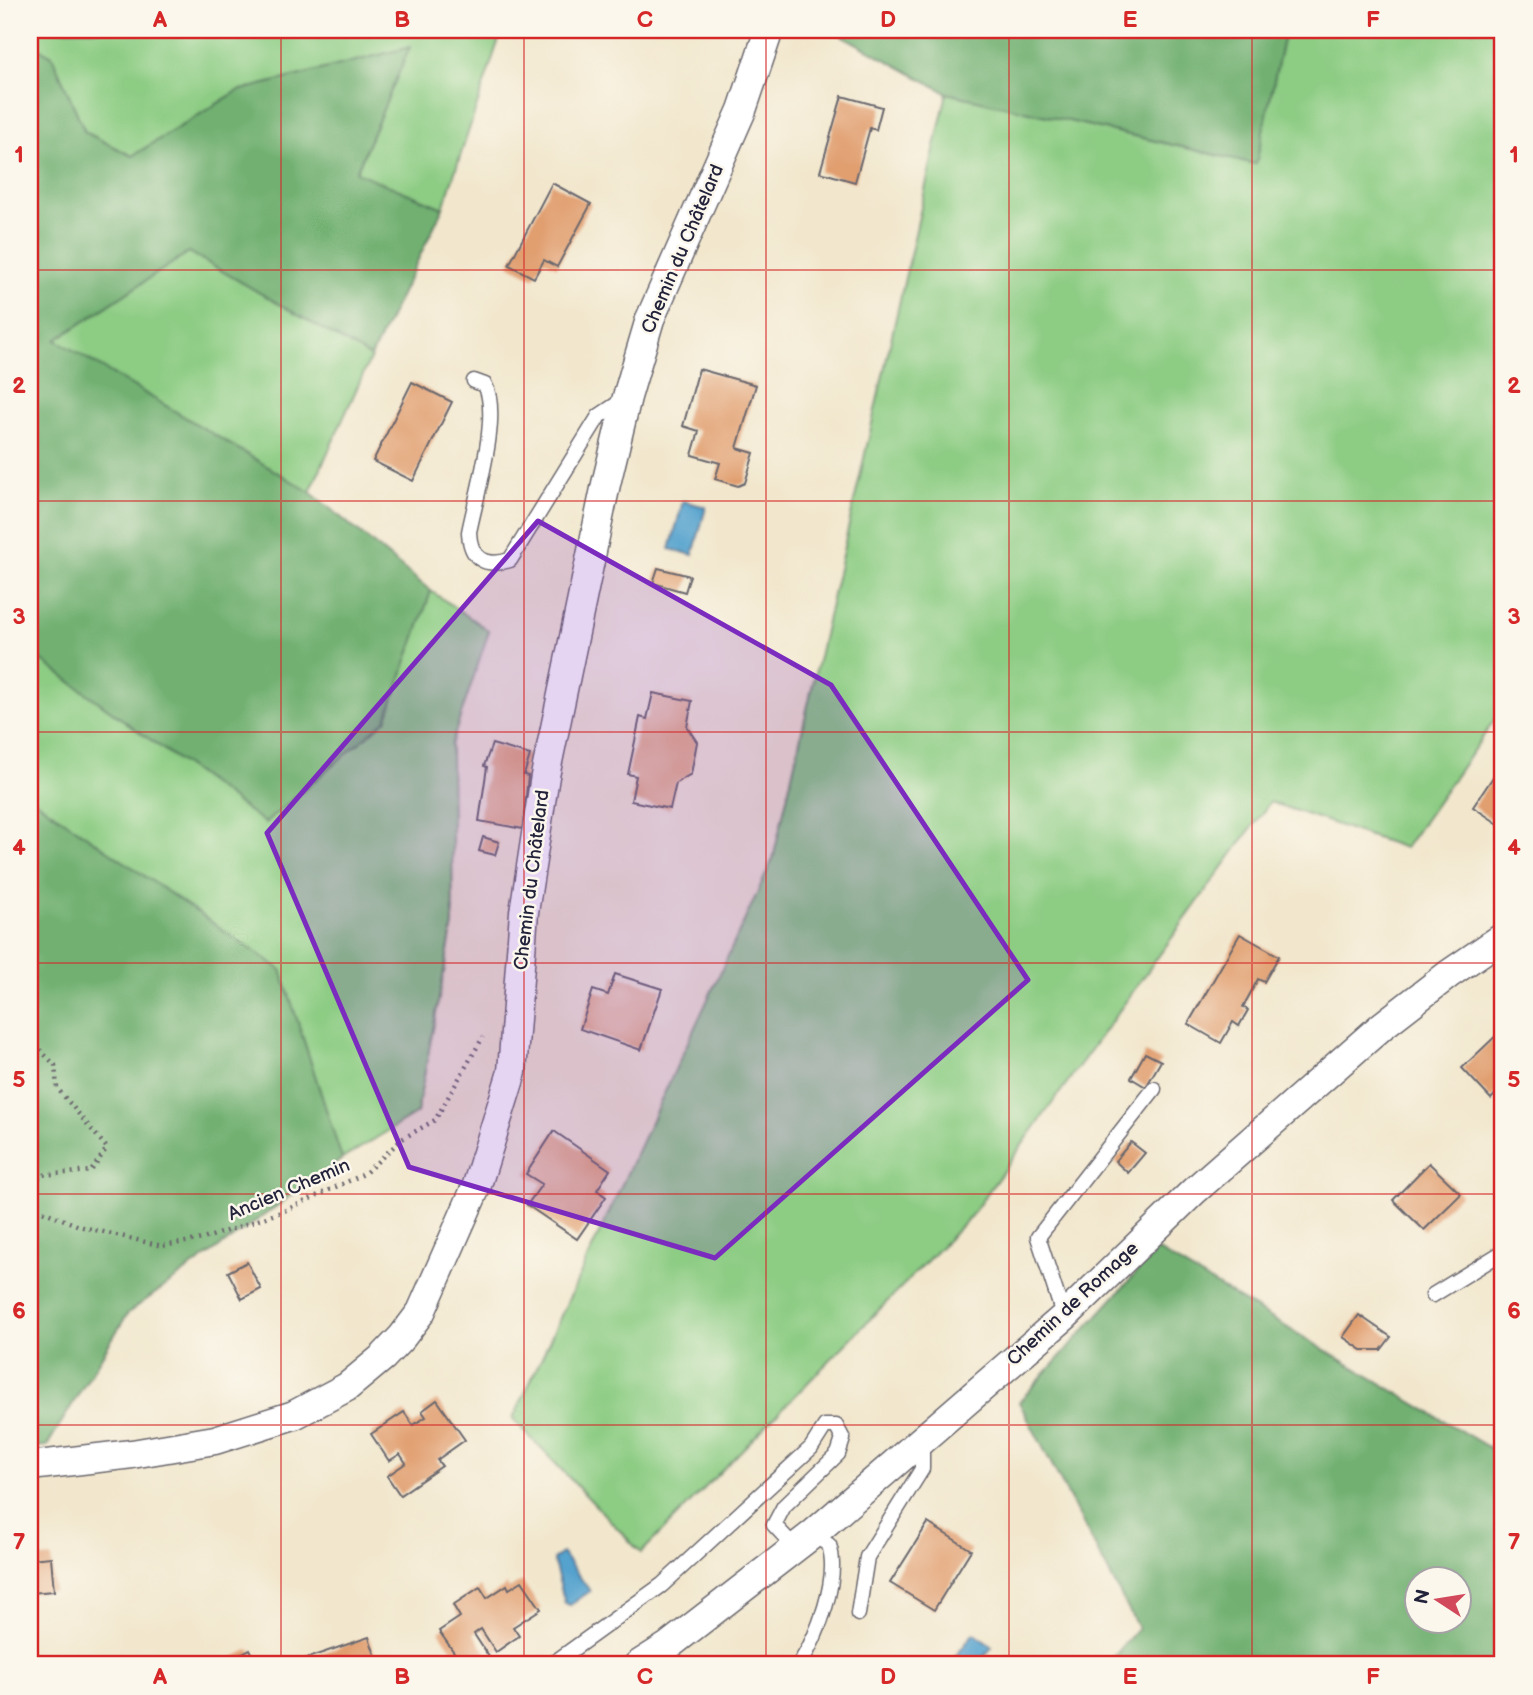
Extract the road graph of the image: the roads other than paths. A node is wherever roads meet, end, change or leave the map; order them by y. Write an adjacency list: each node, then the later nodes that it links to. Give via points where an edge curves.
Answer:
1 (769, 30): 3 (street, Chemin du Châtelard, via 742,110 650,319)
2 (474, 381): 3 (lane, via 485,385 491,396 470,547 482,561 496,564 510,560 599,416)
3 (627, 397): 10 (street, Chemin du Châtelard, via 545,776 524,912 512,1072 477,1185 421,1312 383,1357 347,1387 294,1415 215,1440)
4 (1503, 937): 8 (street, Chemin de Romage, via 1382,1026 1194,1191)
5 (1154, 1088): 8 (lane, via 1038,1237)
6 (1503, 1252): 7 (lane)
7 (1433, 1295)
8 (1063, 1317): 9 (street, Chemin de Romage)
9 (922, 1438): 11 (street, Chemin de Romage); 12 (lane, via 922,1469 867,1557)
10 (30, 1466)
11 (813, 1534): 13 (lane, via 790,1542 774,1525 784,1506 838,1454 843,1439 836,1426 825,1426 811,1448 662,1585); 14 (street, Chemin de Romage); 15 (lane, via 830,1545 834,1558 828,1593)
12 (858, 1614)
13 (551, 1665)
14 (638, 1665)
15 (800, 1665)

